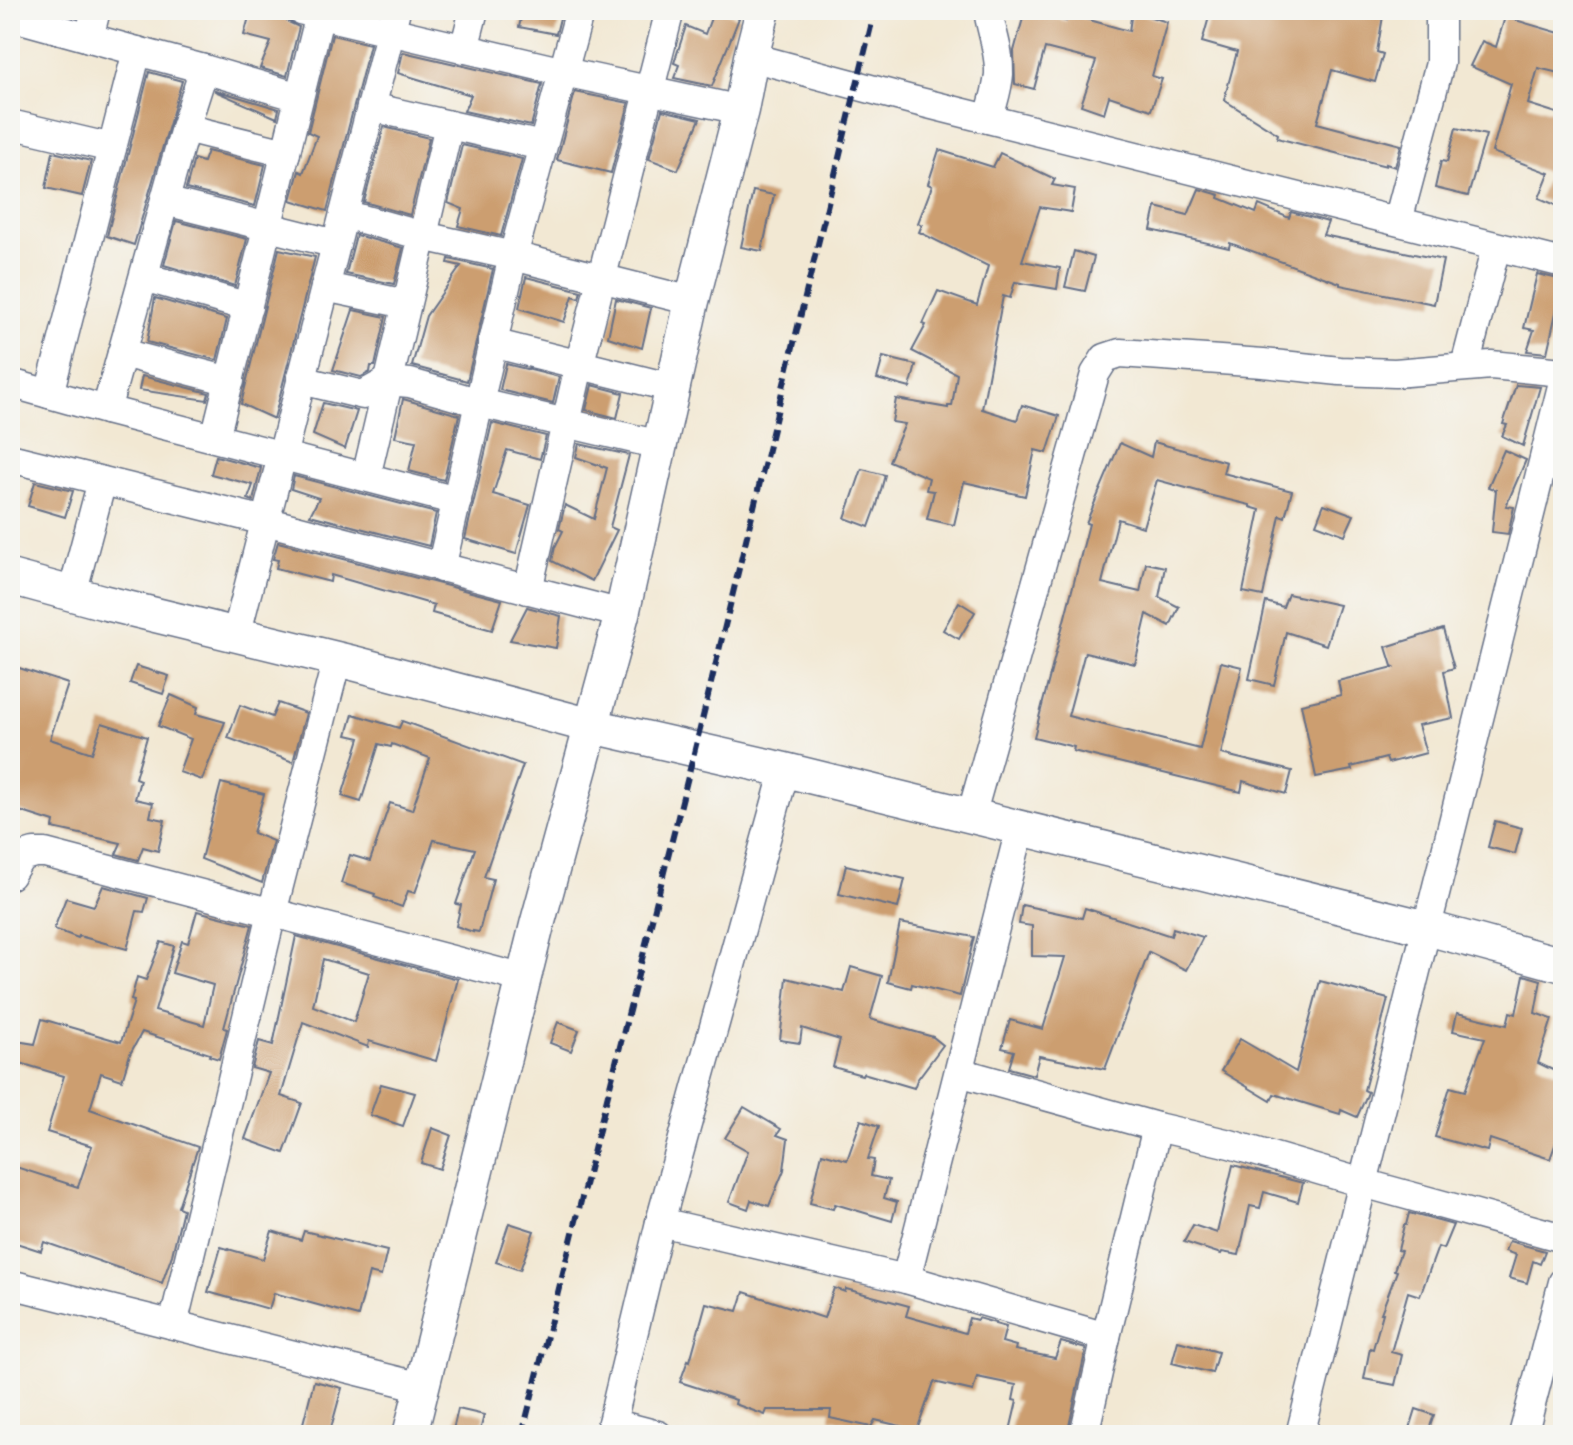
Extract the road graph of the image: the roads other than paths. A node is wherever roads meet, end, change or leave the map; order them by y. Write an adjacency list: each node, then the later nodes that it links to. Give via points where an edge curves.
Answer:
1 (96, 10): 11 (street)
2 (474, 10): 12 (street)
3 (580, 10): 16 (street)
4 (670, 10): 17 (street)
5 (763, 10): 14 (street)
6 (988, 10): 21 (street, via 999,75)
7 (313, 12): 10 (street); 18 (street)
8 (1432, 12): 30 (street, via 1440,63)
9 (10, 16): 11 (street)
10 (393, 21): 12 (street); 19 (street)
11 (89, 38): 13 (street)
12 (464, 49): 16 (street)
13 (137, 51): 15 (street); 26 (street)
14 (751, 57): 20 (street); 21 (street)
15 (204, 69): 18 (street); 24 (street)
16 (564, 72): 17 (street); 25 (street)
17 (651, 91): 20 (street); 38 (street)
18 (299, 97): 27 (street)
19 (371, 107): 23 (street); 29 (street)
20 (741, 110): 40 (street)
21 (989, 119): 30 (street)
22 (10, 124): 26 (street)
23 (449, 125): 25 (street); 32 (street)
24 (185, 128): 27 (street); 28 (street)
25 (542, 146): 35 (street)
26 (112, 148): 54 (street)
27 (286, 153): 31 (street)
28 (165, 201): 31 (street); 37 (street)
29 (344, 214): 32 (street); 33 (street)
30 (1398, 221): 34 (street)
31 (267, 227): 33 (street); 42 (street)
32 (423, 236): 35 (street); 41 (street)
33 (336, 244): 39 (street)
34 (1496, 247): 36 (street); 46 (street)
35 (513, 256): 38 (street); 43 (street)
36 (1563, 263)
37 (144, 277): 42 (street); 44 (street)
38 (602, 278): 40 (street); 45 (street)
39 (325, 287): 41 (street); 48 (street)
40 (692, 301): 53 (street)
41 (406, 304): 50 (street)
42 (248, 307): 49 (street)
43 (492, 343): 45 (street); 55 (street)
44 (122, 353): 49 (street); 56 (street)
45 (579, 366): 53 (street); 57 (street)
46 (1465, 366): 47 (street); 75 (street, via 1395,373 1120,353 1105,358 1095,374)
47 (1563, 372)
48 (301, 380): 50 (street, via 363,395); 60 (street)
49 (230, 381): 58 (street)
50 (388, 381): 55 (street); 62 (street)
51 (1563, 382): 79 (street)
52 (10, 383): 54 (street)
53 (673, 388): 59 (street)
54 (49, 394): 56 (street)
55 (480, 403): 57 (street); 64 (street)
56 (106, 410): 58 (street)
57 (566, 423): 59 (street); 68 (street)
58 (215, 438): 60 (street)
59 (660, 445): 70 (street)
60 (282, 456): 62 (street); 65 (street)
61 (10, 458): 63 (street)
62 (366, 477): 64 (street)
63 (102, 481): 65 (street); 69 (street)
64 (457, 501): 66 (street)
65 (265, 521): 66 (street); 71 (street)
66 (441, 568): 68 (street)
67 (10, 577): 69 (street)
68 (528, 590): 70 (street)
69 (72, 594): 71 (street)
70 (622, 614): 73 (street)
71 (236, 636): 72 (street)
72 (337, 659): 73 (street); 78 (street)
73 (592, 726): 74 (street); 81 (street)
74 (785, 770): 75 (street); 85 (street)
75 (971, 816): 76 (street)
76 (1020, 829): 79 (street); 82 (street)
77 (14, 862): 78 (street, via 45,853)
78 (272, 913): 81 (street); 90 (street)
79 (1427, 928): 80 (street); 84 (street)
80 (1563, 965)
81 (525, 979): 92 (street)
82 (959, 1072): 83 (street); 87 (street)
83 (1157, 1127): 84 (street); 91 (street)
84 (1363, 1183): 86 (street); 97 (street)
85 (660, 1222): 87 (street); 93 (street)
86 (1563, 1238)
87 (906, 1279): 91 (street)
88 (1563, 1282): 98 (street)
89 (10, 1284): 90 (street)
90 (173, 1325): 92 (street)
91 (1106, 1337): 96 (street)
92 (422, 1387): 94 (street)
93 (610, 1429): 95 (street)
94 (410, 1435)
95 (658, 1435)
96 (1084, 1435)
97 (1300, 1435)
98 (1523, 1435)

